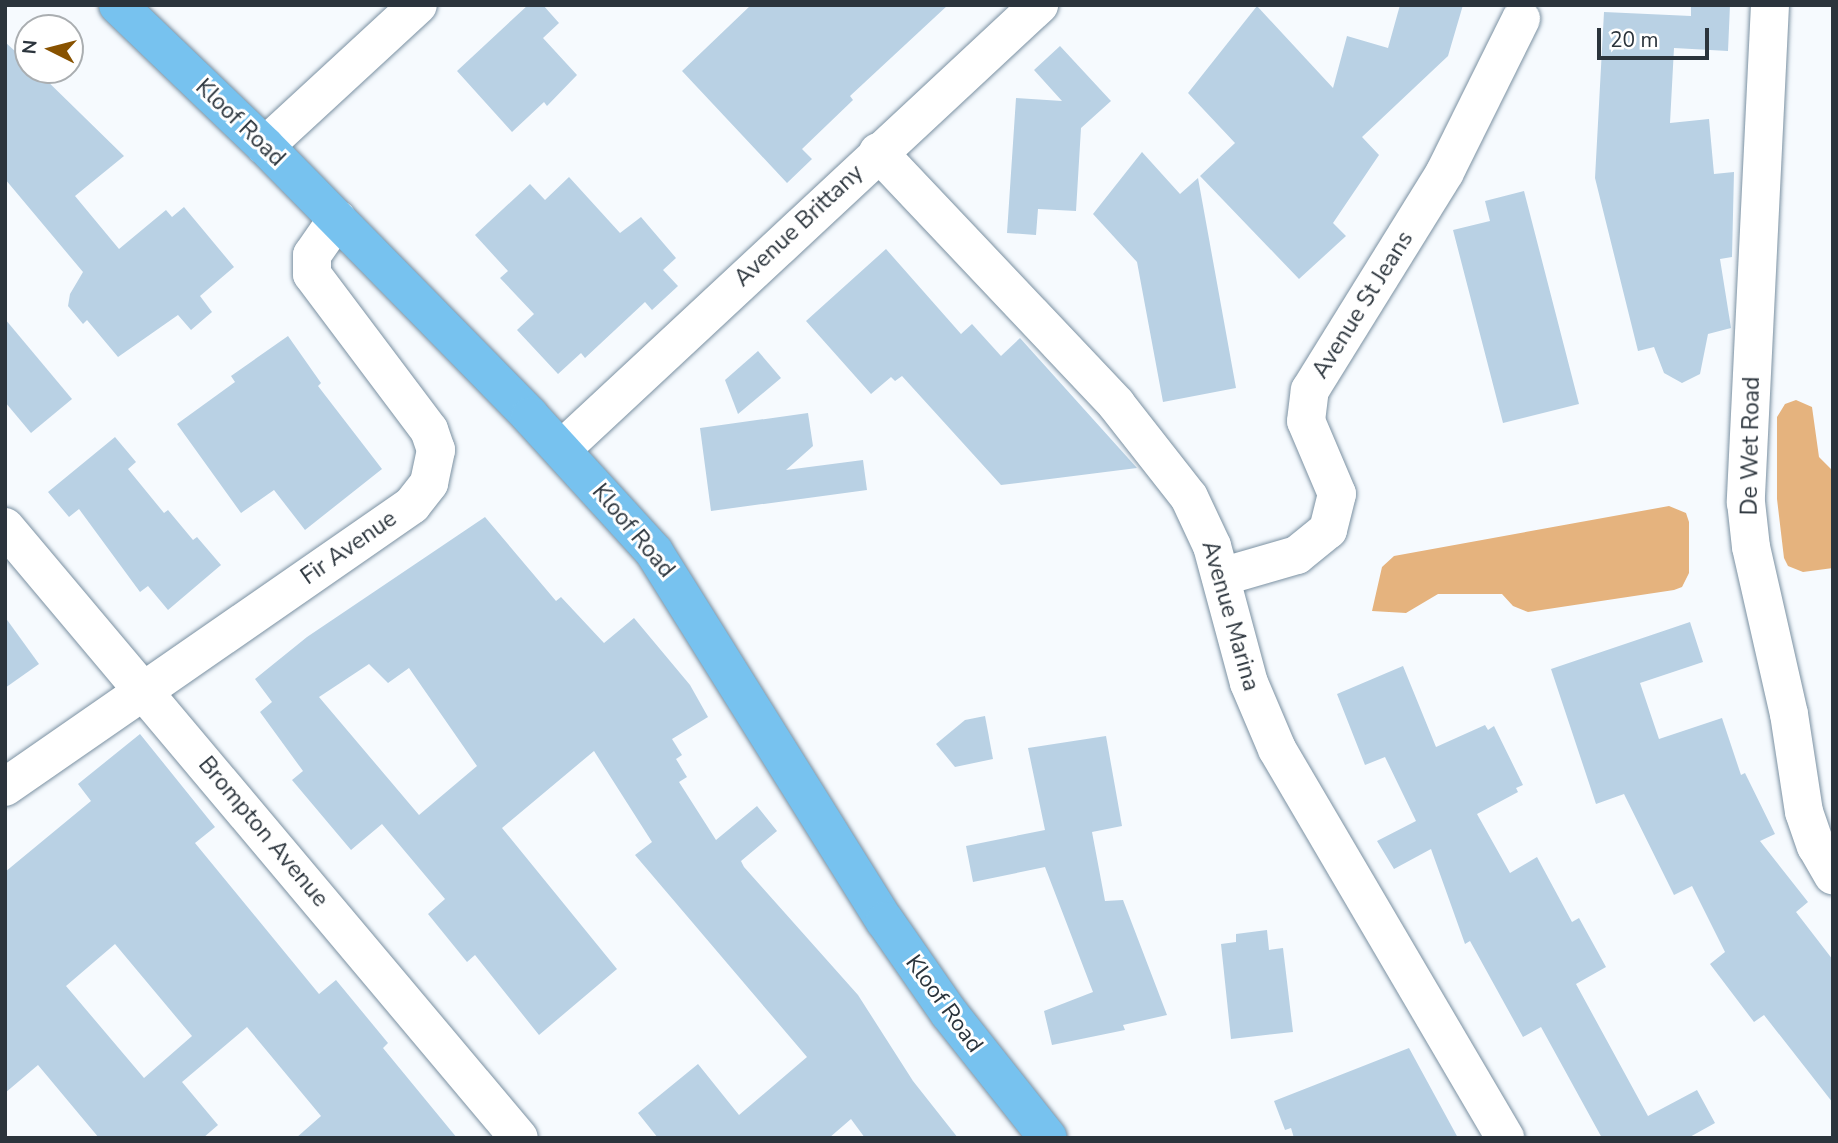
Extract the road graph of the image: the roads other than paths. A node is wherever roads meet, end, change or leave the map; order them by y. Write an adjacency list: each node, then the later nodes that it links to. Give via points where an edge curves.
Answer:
1 (118, 5): 6 (main road, Kloof Road)
2 (418, 5): 6 (street)
3 (1039, 5): 7 (street, Avenue Brittany)
4 (1770, 5): 14 (street, De Wet Road, via 1746,502 1804,812)
5 (1521, 19): 11 (street, Avenue St Jeans, via 1445,172 1310,390 1306,421 1337,494 1328,530 1297,555)
6 (265, 146): 8 (main road, Kloof Road)
7 (878, 152): 9 (street, Avenue Brittany); 11 (street, Avenue Marina, via 1164,460 1198,513)
8 (337, 219): 9 (main road, Kloof Road); 12 (street, Fir Avenue, via 312,255 312,274 429,430 436,461 429,483 412,505)
9 (562, 449): 16 (main road, Kloof Road, via 665,566 886,921 957,1024)
10 (5, 527): 12 (street, Brompton Avenue)
11 (1221, 577): 17 (street, Avenue Marina, via 1249,683 1277,749)
12 (145, 690): 13 (street, Fir Avenue); 15 (street, Brompton Avenue)
13 (5, 787)
14 (1833, 876)
15 (519, 1138)
16 (1048, 1138)
17 (1505, 1138)

